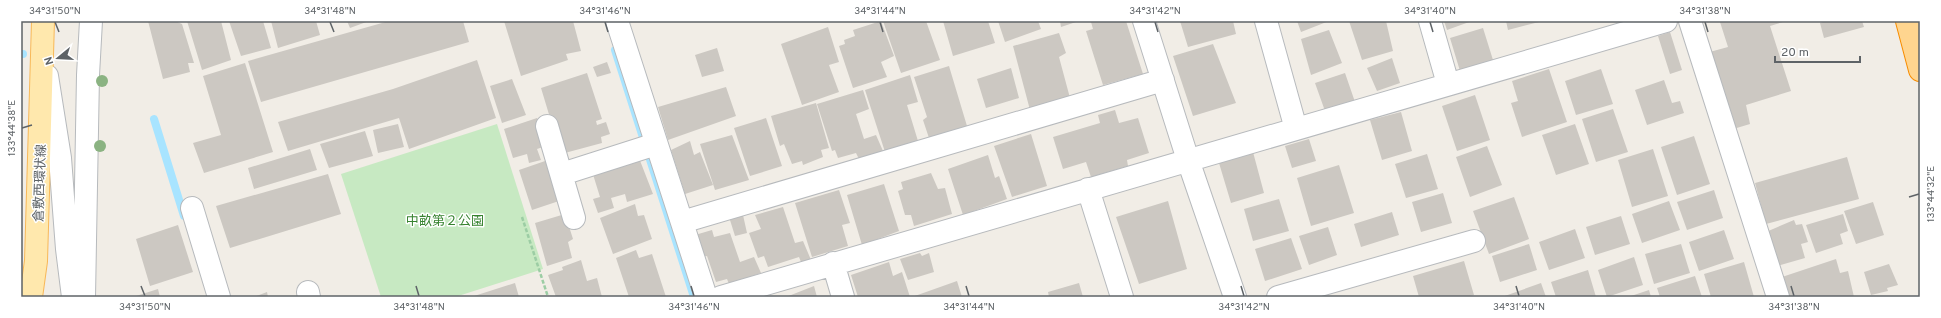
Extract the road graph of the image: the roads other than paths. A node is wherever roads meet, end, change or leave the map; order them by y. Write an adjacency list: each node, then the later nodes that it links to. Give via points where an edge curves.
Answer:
1 (43, 21): 10 (main road, 倉敷西環状線)
2 (90, 21): 27 (street)
3 (617, 21): 16 (street)
4 (1144, 21): 12 (street)
5 (1266, 21): 15 (street)
6 (1430, 21): 13 (street)
7 (1666, 21): 13 (street)
8 (1690, 21): 35 (street)
9 (1907, 21): 11 (highway)
10 (43, 47): 25 (main road, 倉敷西環状線, via 36,261); 26 (street, via 60,158)
11 (1920, 70)
12 (1162, 80): 17 (street); 22 (street)
13 (1448, 84): 15 (street)
14 (548, 126): 18 (street)
15 (1296, 129): 17 (street)
16 (648, 146): 18 (street); 22 (street)
17 (1188, 160): 19 (street); 33 (street)
18 (562, 174): 21 (street)
19 (1088, 189): 24 (street); 32 (street)
20 (192, 208): 28 (street)
21 (574, 218)
22 (682, 222): 29 (street)
23 (1474, 241): 34 (street)
24 (833, 263): 30 (street); 31 (street)
25 (31, 297)
26 (73, 297)
27 (84, 297)
28 (219, 297)
29 (706, 297)
30 (720, 297)
31 (843, 297)
32 (1122, 297)
33 (1235, 297)
34 (1278, 297)
35 (1778, 297)

